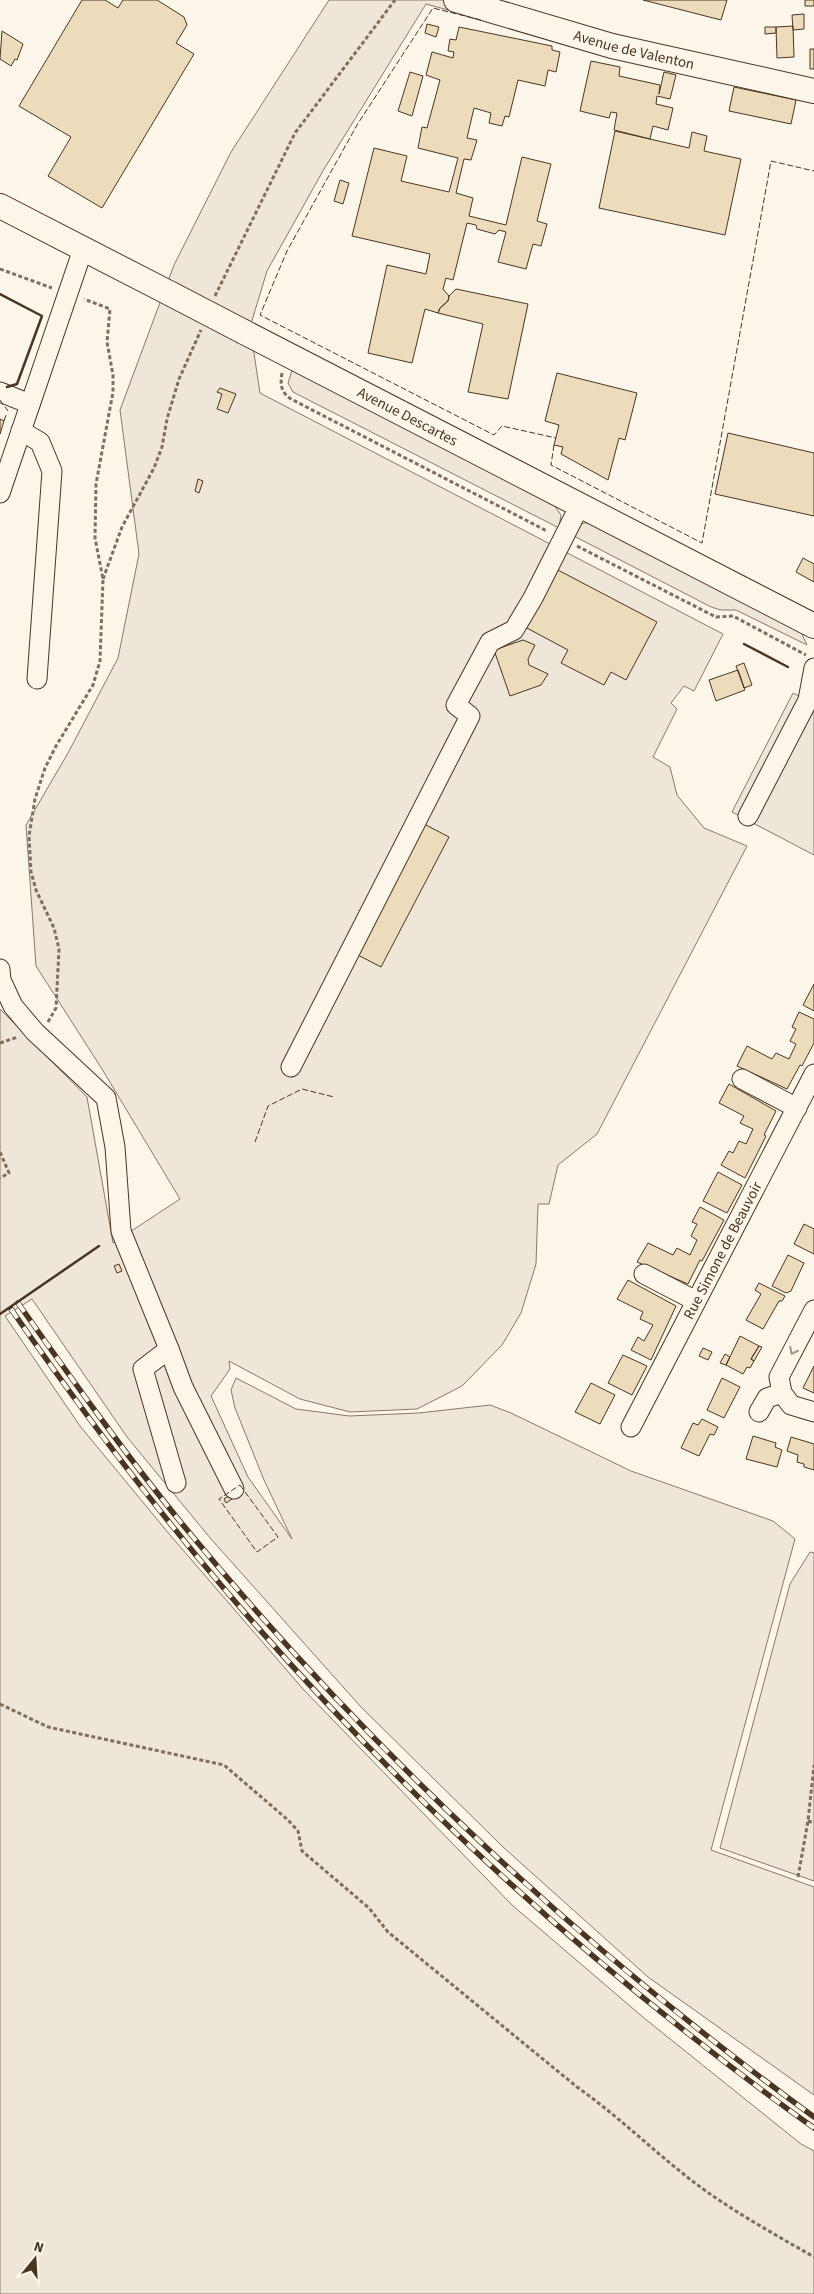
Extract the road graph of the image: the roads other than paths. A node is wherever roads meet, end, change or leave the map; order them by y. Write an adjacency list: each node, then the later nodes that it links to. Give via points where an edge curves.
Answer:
1 (456, 0): 2 (main road, Avenue de Valenton, via 612,46)
2 (814, 91)
3 (0, 206): 4 (main road, Avenue Descartes)
4 (82, 249): 6 (street); 9 (main road, Avenue Descartes, bridge)
5 (0, 392): 6 (street)
6 (30, 404): 7 (street)
7 (21, 431): 8 (street); 12 (street, via 40,442 52,471)
8 (0, 493)
9 (580, 504): 10 (main road, Avenue Descartes); 16 (street, via 514,630 490,642 456,705 470,716)
10 (814, 626)
11 (811, 662): 13 (street)
12 (38, 679)
13 (811, 698): 14 (street)
14 (748, 816)
15 (0, 968): 23 (street, via 1,980 13,1006 35,1032 106,1098 115,1147 121,1231)
16 (291, 1067)
17 (814, 1074): 19 (street, Rue Simone de Beauvoir)
18 (742, 1079): 19 (street)
19 (796, 1108): 21 (street, Rue Simone de Beauvoir)
20 (644, 1274): 21 (street)
21 (696, 1301): 27 (street, Rue Simone de Beauvoir)
22 (814, 1310): 24 (street, one-way to 24, via 779,1377)
23 (169, 1349): 28 (street, via 143,1369); 29 (street, via 183,1387)
24 (782, 1392): 25 (street, via 767,1398); 26 (street, via 791,1405)
25 (759, 1412)
26 (814, 1412)
27 (630, 1427)
28 (176, 1483)
29 (234, 1489)

